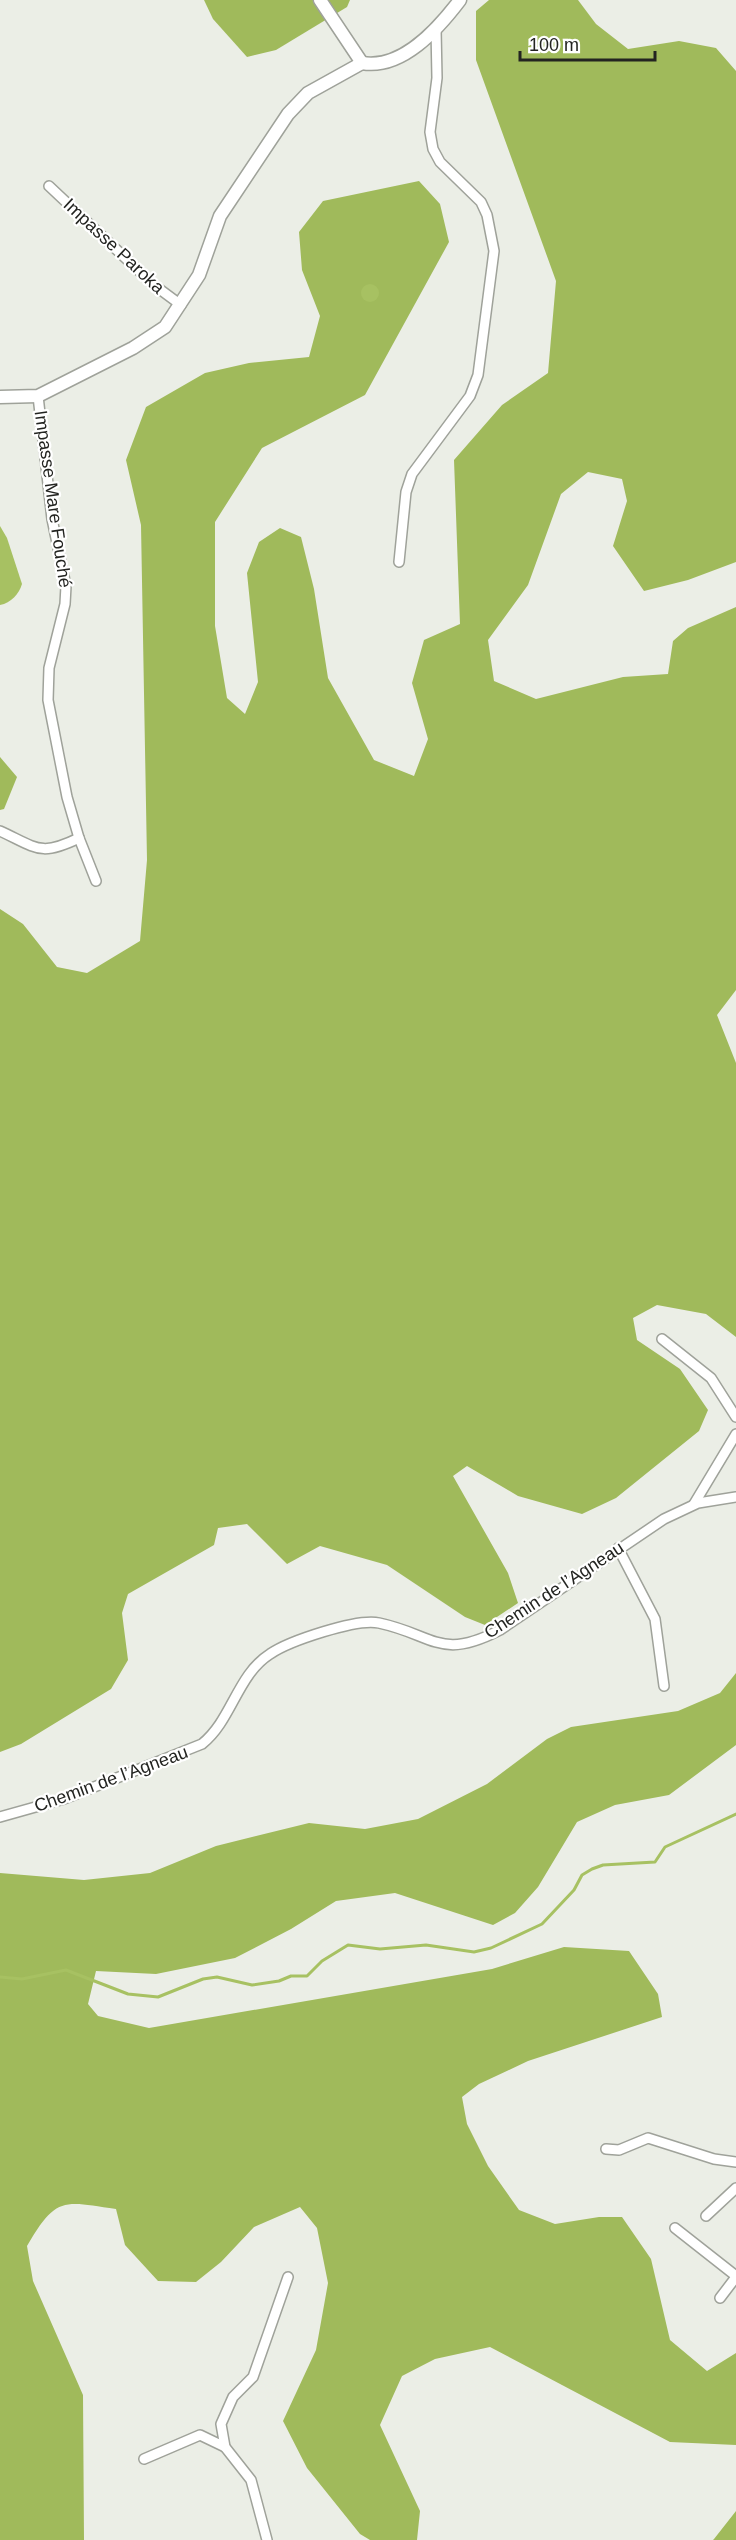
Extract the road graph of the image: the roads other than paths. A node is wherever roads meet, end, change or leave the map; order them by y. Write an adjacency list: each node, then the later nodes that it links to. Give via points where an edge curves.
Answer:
1 (320, 0): 4 (main road)
2 (460, 0): 3 (main road)
3 (436, 30): 4 (main road, via 396,59 382,65); 9 (street, via 437,78 430,132 433,149 440,162 481,202 494,251 478,375 470,396 412,474 406,492)
4 (362, 63): 6 (main road, via 308,93 288,114 220,216 199,275)
5 (50, 186): 6 (street, Impasse Paroka)
6 (180, 305): 7 (main road, via 165,327 133,348)
7 (38, 396): 8 (main road); 11 (street, Impasse Mare Fouché, via 52,519 66,586 49,668 48,700)
8 (0, 397)
9 (399, 562)
10 (0, 831): 11 (street, via 40,850 56,849)
11 (79, 838): 12 (street, Impasse Mare Fouché)
12 (96, 881)
13 (662, 1339): 14 (street, via 711,1378)
14 (736, 1417)
15 (736, 1434): 17 (street)
16 (736, 1497): 17 (street, Chemin de l’Agneau)
17 (694, 1504): 18 (street, Chemin de l’Agneau)
18 (618, 1548): 19 (street, via 655,1619); 20 (street, Chemin de l’Agneau, via 501,1630 474,1642 439,1644 380,1623 359,1622 281,1648 255,1666 217,1730 202,1744 64,1799)
19 (664, 1686)
20 (0, 1818)
21 (606, 2149): 22 (street, via 619,2150 648,2138)
22 (736, 2162)
23 (736, 2188): 24 (street)
24 (706, 2216)
25 (675, 2228): 26 (street)
26 (736, 2276): 28 (street)
27 (288, 2277): 29 (street, via 253,2377 233,2397 221,2424)
28 (720, 2298)
29 (225, 2446): 30 (street, via 200,2435); 31 (street, via 251,2480)
30 (144, 2459)
31 (267, 2540)

